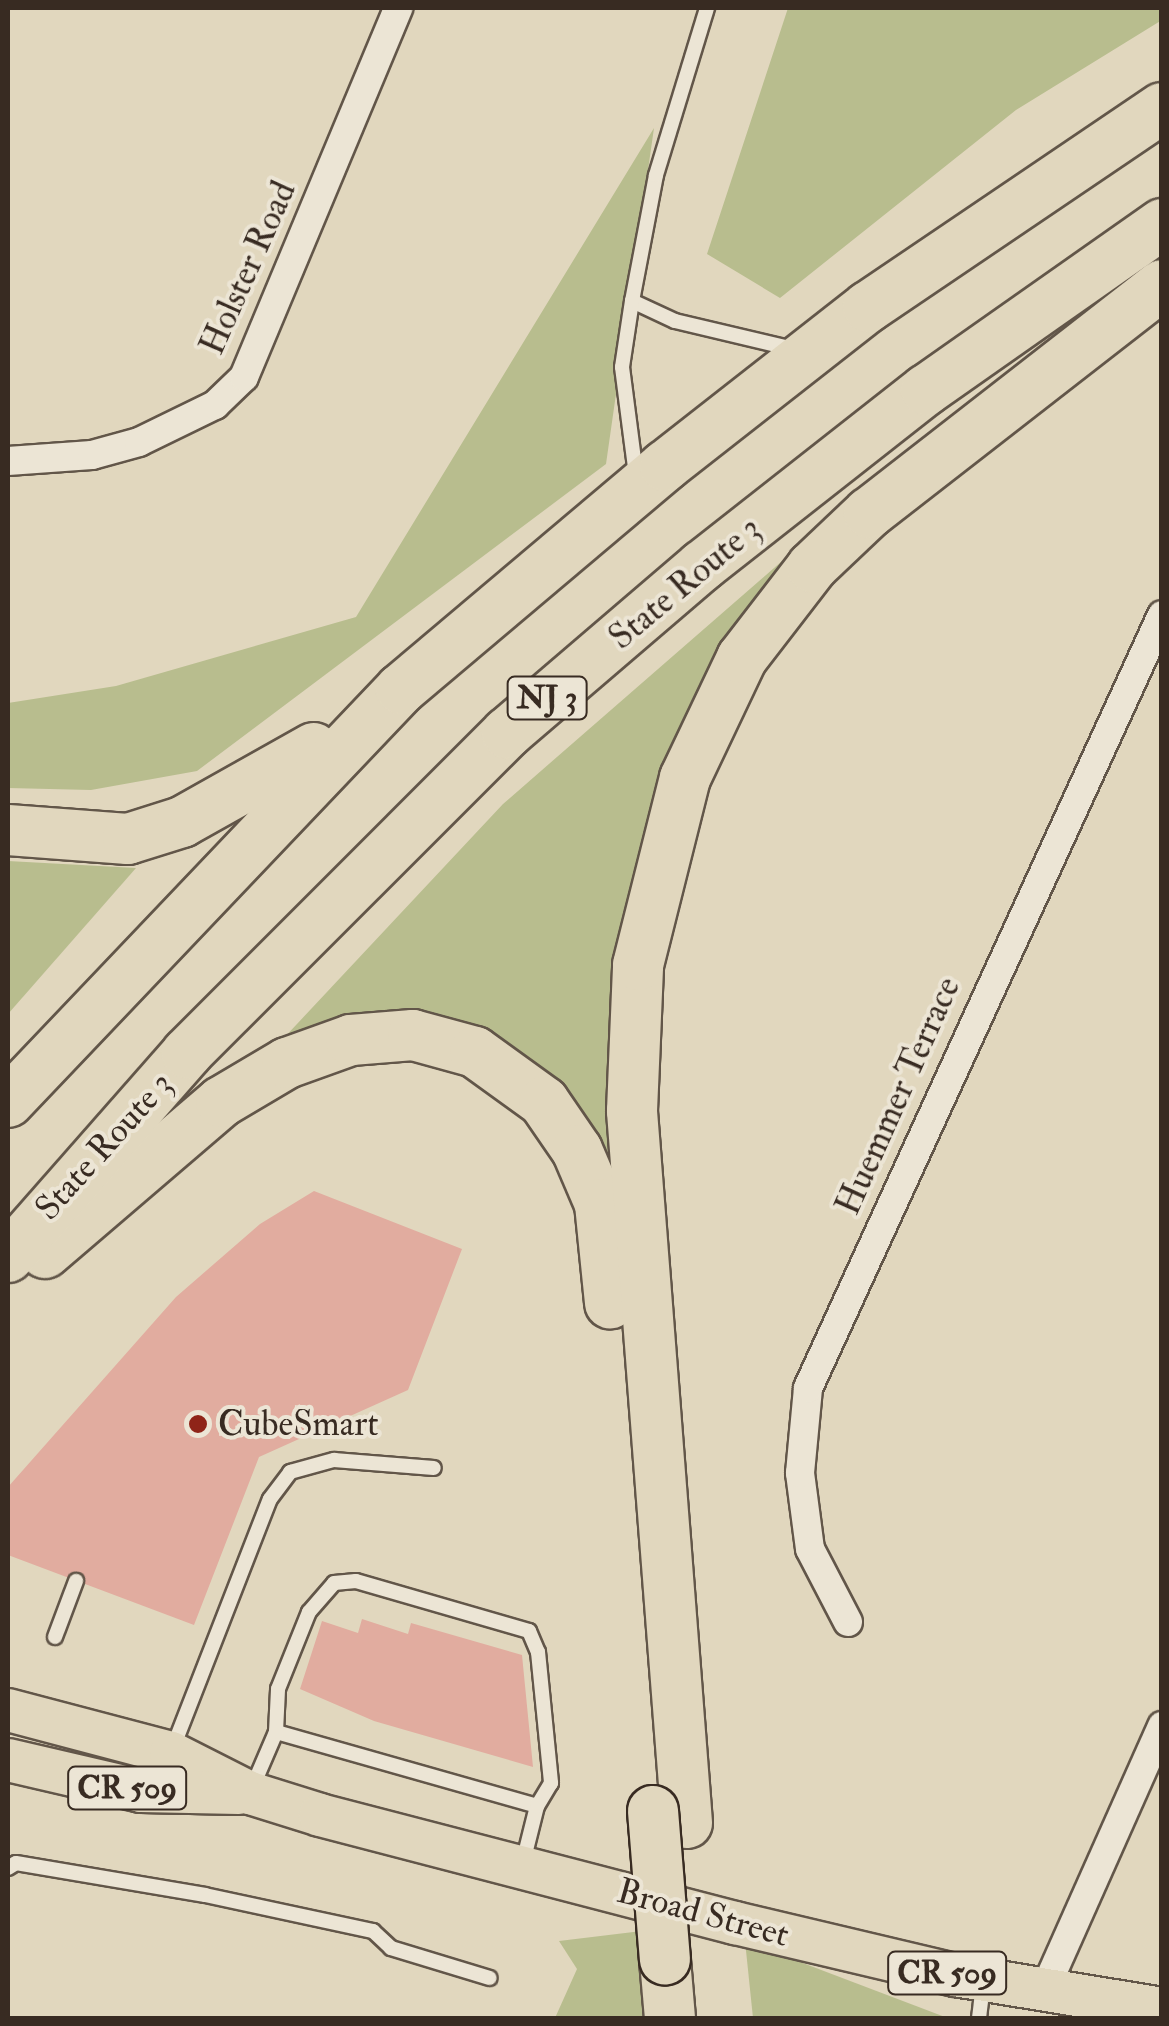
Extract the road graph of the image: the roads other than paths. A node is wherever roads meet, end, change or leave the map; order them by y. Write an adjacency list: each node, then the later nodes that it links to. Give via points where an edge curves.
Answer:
1 (398, 8): 8 (street, Holster Road, via 244,377 215,405 139,442 92,455)
2 (707, 8): 6 (lane, via 656,175)
3 (1162, 108): 7 (highway, via 968,234)
4 (1162, 224): 14 (highway, State Route 3 / NJ 3, via 926,390 702,566 507,733 187,1053)
5 (1162, 285): 27 (highway, via 970,432 812,567 742,658 684,778 638,964 632,1111)
6 (632, 301): 7 (lane, via 676,321); 9 (lane, via 622,367)
7 (810, 353): 9 (highway)
8 (8, 462)
9 (639, 488): 11 (highway)
10 (1162, 615): 18 (street, Huemmer Terrace, via 808,1388 800,1474 810,1548)
11 (401, 689): 12 (highway, via 277,774 182,822 128,839); 13 (highway)
12 (8, 830)
13 (8, 1102)
14 (8, 1256)
15 (8, 1286): 27 (highway, via 181,1133 287,1063 350,1040 398,1035 445,1042 501,1066 544,1102 577,1150 600,1204)
16 (434, 1468): 23 (lane, via 334,1460 290,1472 270,1498)
17 (76, 1581): 19 (lane)
18 (848, 1622)
19 (55, 1637)
20 (8, 1710): 23 (main road, Broad Street / CR 509)
21 (1162, 1726): 32 (street)
22 (276, 1732): 25 (lane); 26 (lane); 26 (lane, via 278,1689 308,1612 334,1584 356,1581 514,1622 528,1631 538,1652 551,1783)
23 (172, 1753): 25 (main road, Broad Street / CR 509)
24 (8, 1760): 25 (main road, Broad Street / CR 509, via 140,1791)
25 (250, 1793): 28 (main road, Broad Street / CR 509)
26 (537, 1806): 28 (lane)
27 (670, 1817): 30 (highway)
28 (522, 1867): 33 (main road, Broad Street / CR 509)
29 (8, 1868): 31 (lane, via 16,1863 373,1931 391,1948)
30 (682, 1964): 35 (highway); 36 (highway)
31 (490, 1978)
32 (1044, 1989): 33 (main road, Broad Street / CR 509); 34 (main road, Broad Street / CR 509)
33 (982, 1999)
34 (1162, 2008)
35 (670, 2018)
36 (704, 2018)

